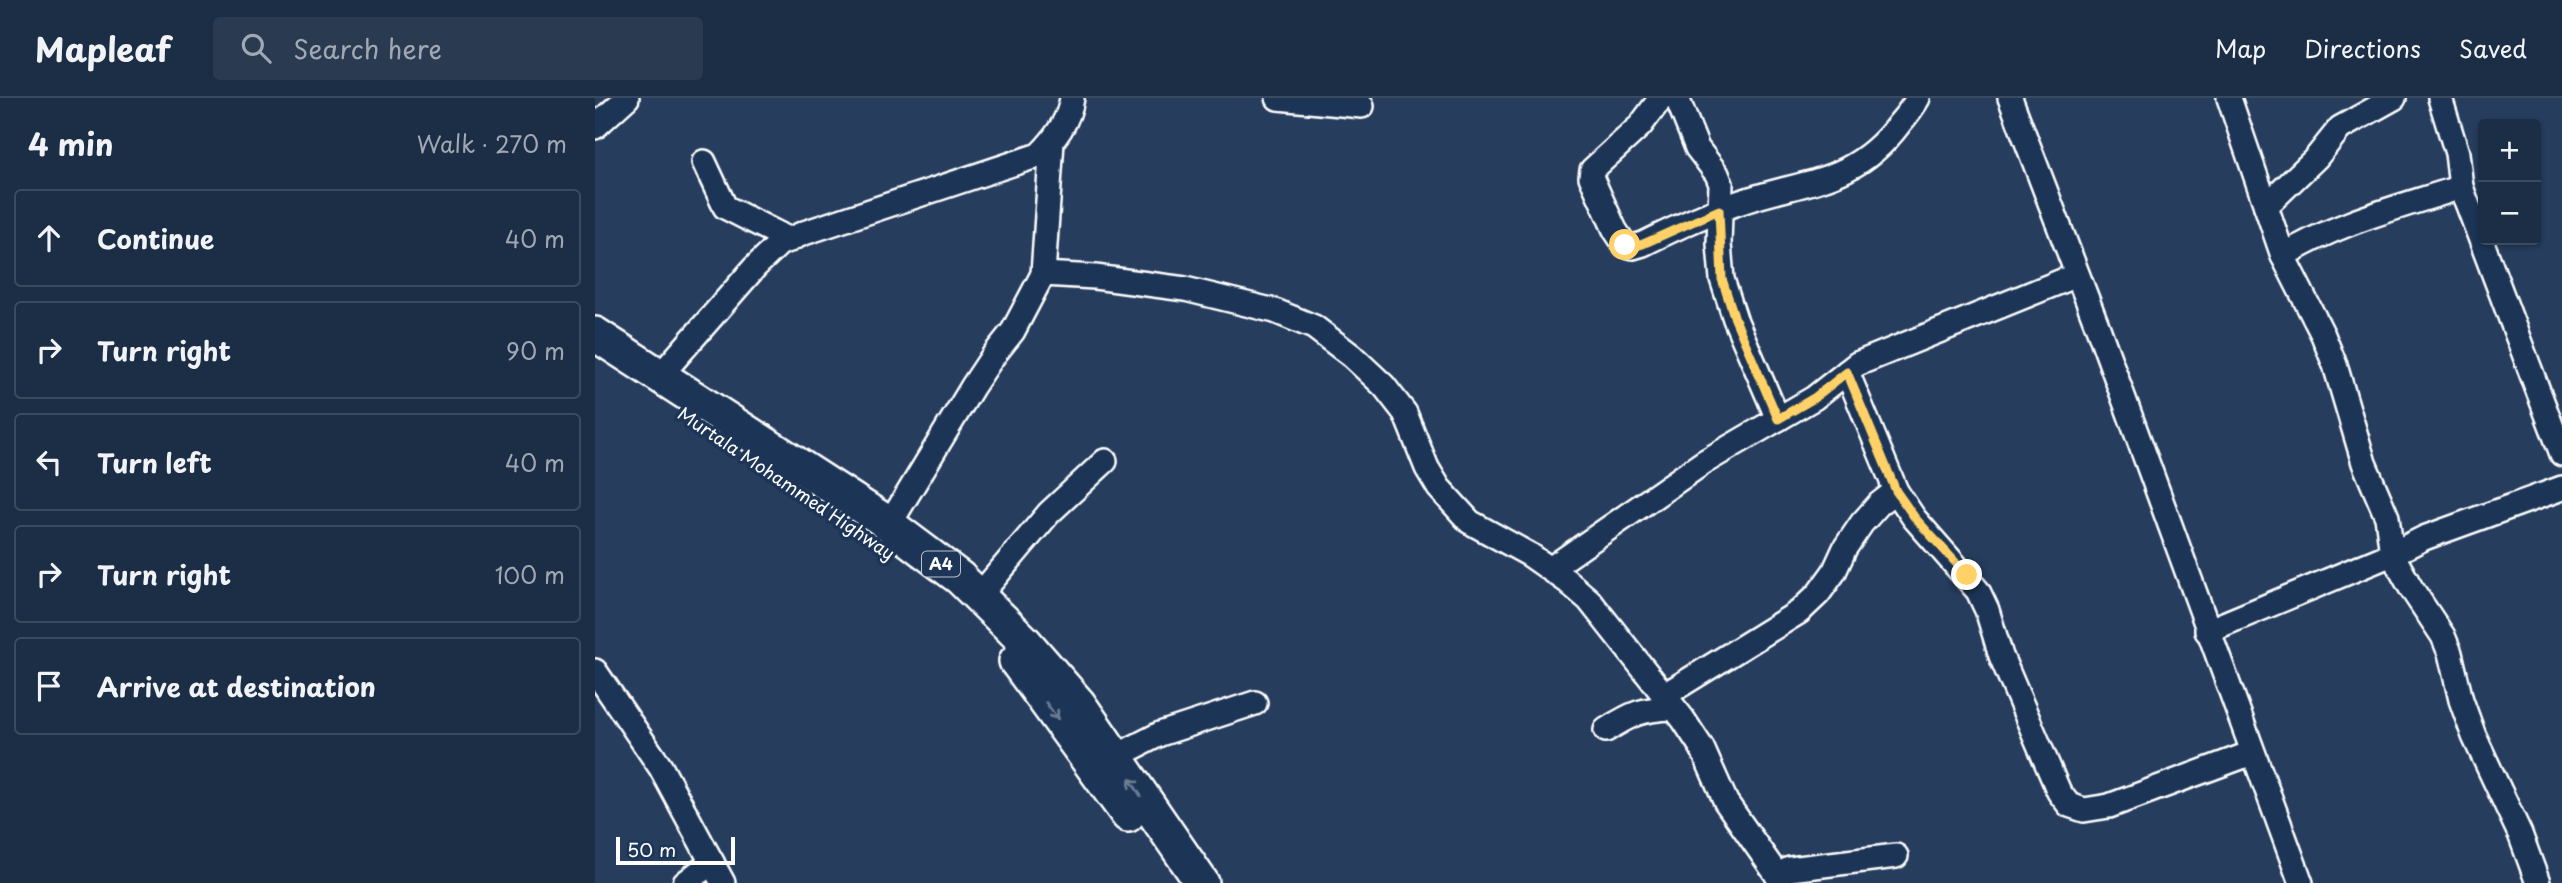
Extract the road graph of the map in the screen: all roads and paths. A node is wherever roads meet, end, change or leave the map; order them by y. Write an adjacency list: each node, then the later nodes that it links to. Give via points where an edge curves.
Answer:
1 (627, 98): 12 (street)
2 (1072, 98): 13 (street)
3 (1278, 98): 11 (street)
4 (1661, 98): 17 (street, via 1640,126 1592,170 1615,230 1625,245 1633,247)
5 (1677, 98): 17 (street, via 1697,148 1721,184)
6 (1918, 98): 17 (street, via 1873,154 1841,173)
7 (2010, 98): 21 (street)
8 (2229, 98): 16 (street)
9 (2394, 98): 16 (street, via 2340,128)
10 (2440, 98): 15 (street, via 2458,153)
11 (1362, 106)
12 (595, 127)
13 (1052, 142): 18 (street, via 1021,163); 20 (street)
14 (704, 162): 18 (street, via 725,207)
15 (2462, 187): 19 (street, via 2332,229); 27 (street)
16 (2266, 206): 19 (street)
17 (1719, 210): 26 (street, via 1722,279)
18 (790, 240): 25 (street, via 779,244 755,267)
19 (2283, 256): 32 (street, via 2335,365 2364,463 2387,517)
20 (1043, 274): 31 (street, via 1013,331); 33 (street, via 1185,289 1275,311 1314,327 1384,386 1405,413 1439,488 1470,522)
21 (2077, 275): 24 (street, via 1868,358); 35 (street)
22 (595, 334): 25 (highway, A4)
23 (595, 356): 47 (highway, Murtala Mohammed Highway / A4, one-way to 47, via 871,537 983,626 1015,660)
24 (1847, 372): 26 (street); 30 (street)
25 (659, 377): 31 (highway, A4)
26 (1778, 419): 33 (street, via 1704,462)
27 (2562, 454)
28 (1105, 461): 34 (street, via 1049,513)
29 (2562, 488): 32 (street)
30 (1896, 491): 37 (street, via 1862,523 1826,583 1799,612); 40 (street, via 1978,591 2059,792 2070,805 2084,810 2109,806)
31 (889, 524): 34 (highway, A4)
32 (2392, 554): 35 (street); 50 (street, via 2443,636 2474,736)
33 (1551, 569): 37 (street, via 1589,600)
34 (979, 596): 41 (highway, A4, via 1079,704)
35 (2207, 631): 40 (street)
36 (595, 671): 43 (street, via 661,768)
37 (1668, 702): 39 (street, via 1632,714); 44 (street, via 1702,748 1726,802)
38 (1255, 703): 41 (street, via 1160,734)
39 (1607, 730)
40 (2252, 753): 49 (street)
41 (1115, 757): 48 (highway, A4, one-way to 41)
42 (1896, 856): 44 (street, via 1790,869)
43 (712, 862): 45 (street); 46 (street)
44 (1779, 879)
45 (685, 883)
46 (723, 883)
47 (1178, 883)
48 (1202, 883)
49 (2301, 883)
50 (2538, 883)

